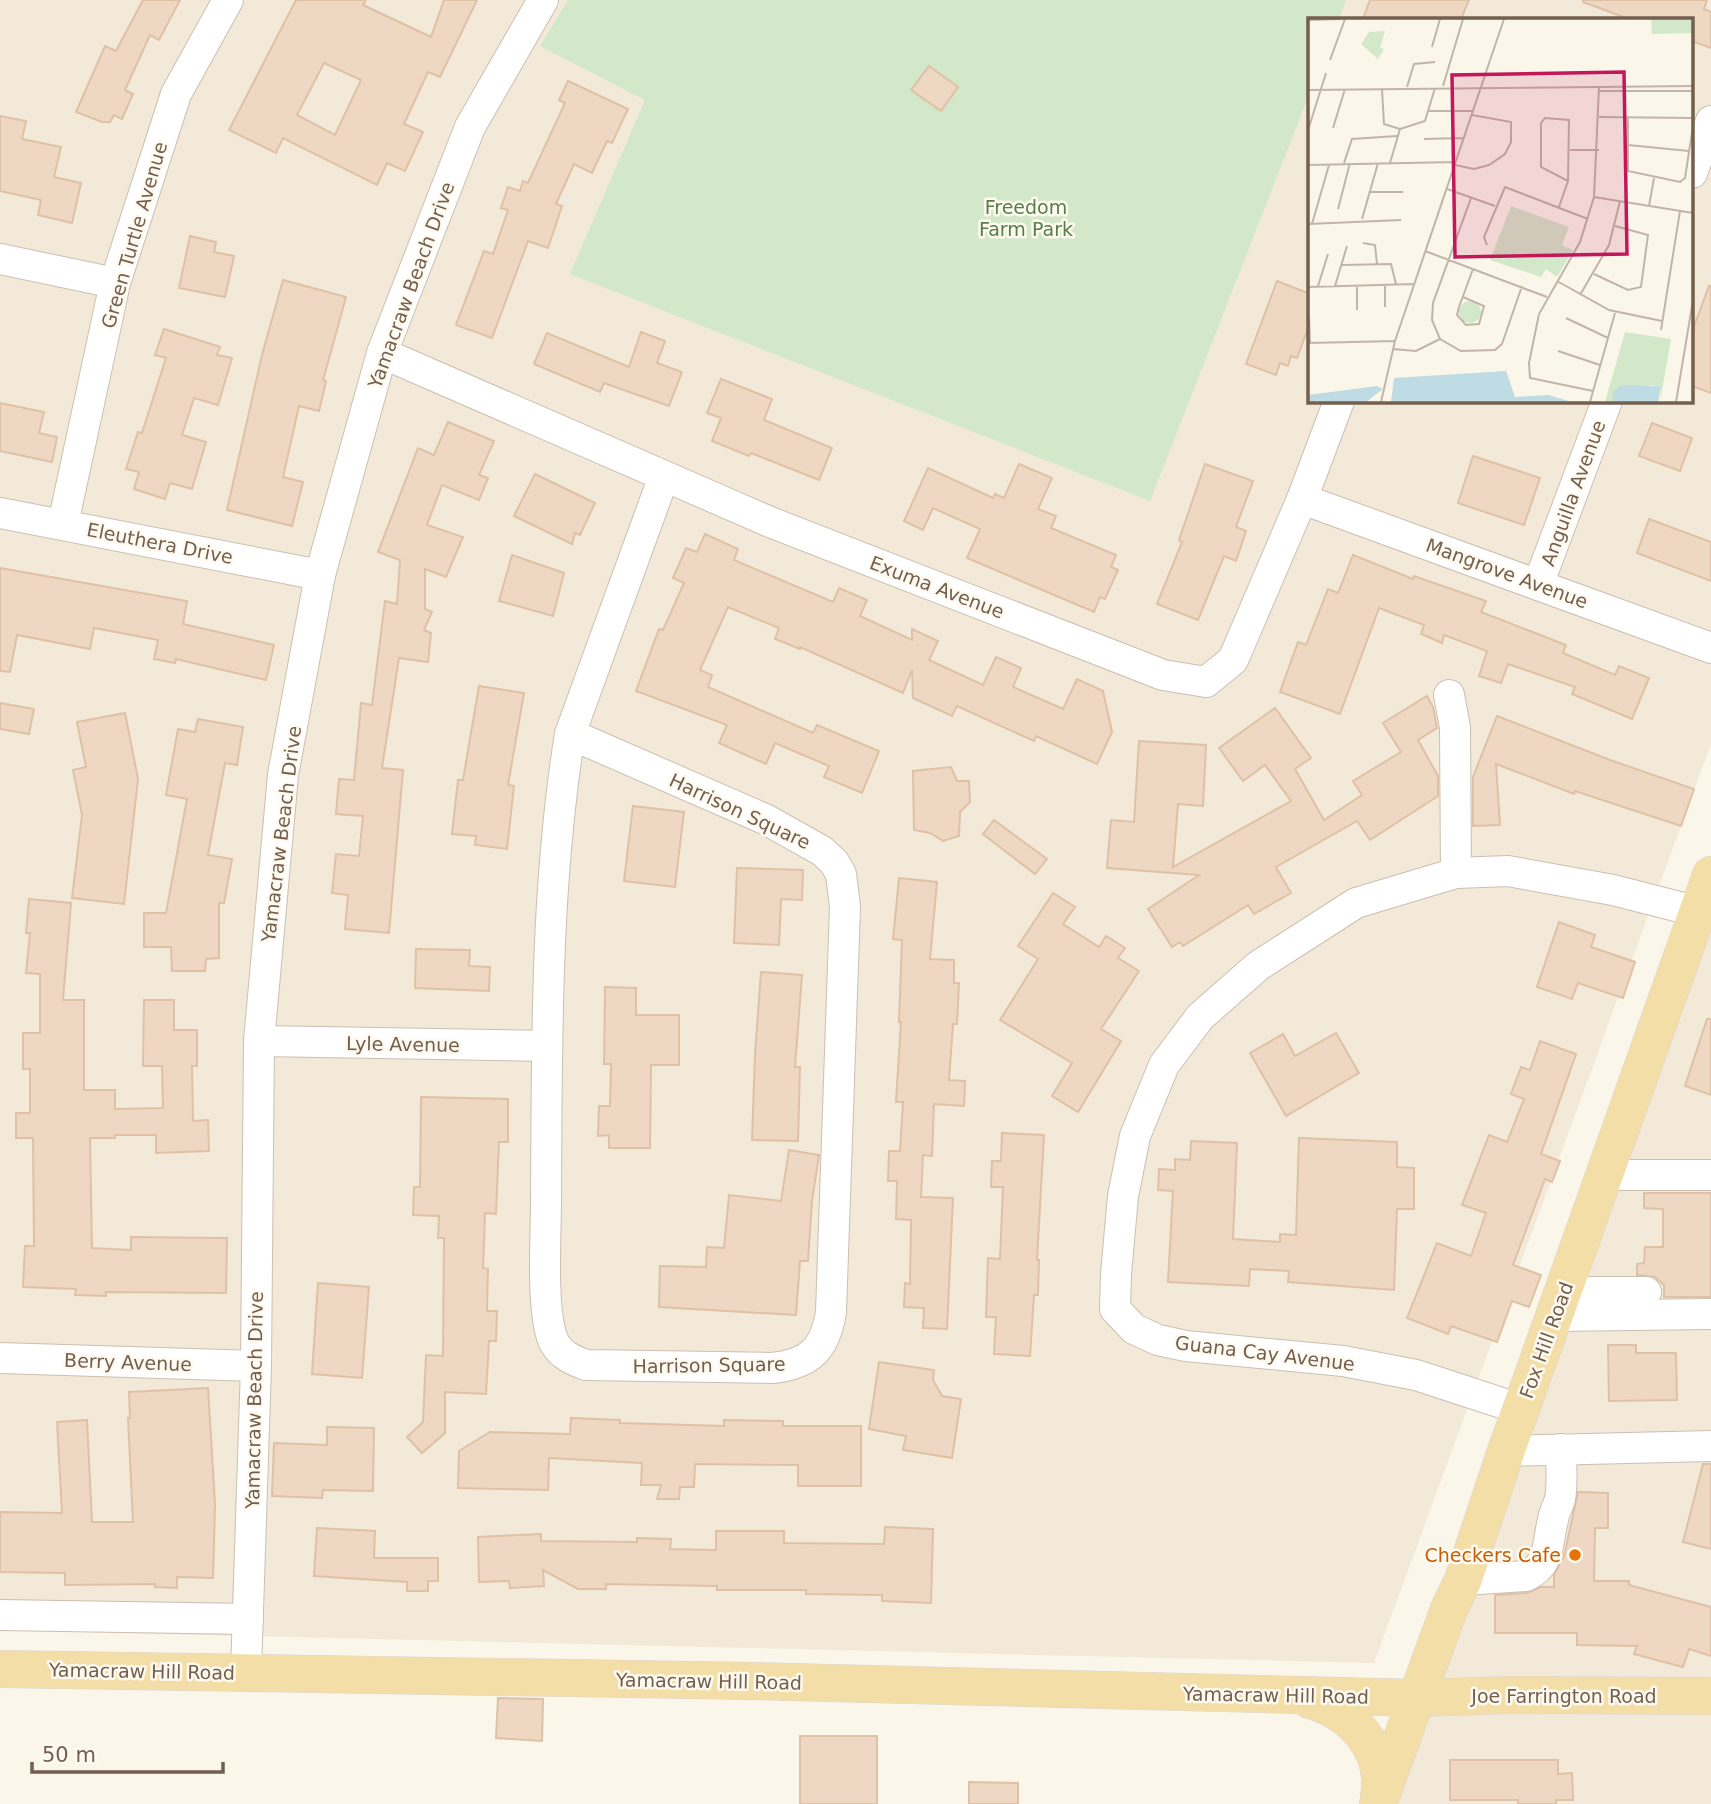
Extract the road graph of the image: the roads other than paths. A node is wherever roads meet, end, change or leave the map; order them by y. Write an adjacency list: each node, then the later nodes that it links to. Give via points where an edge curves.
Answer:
1 (228, 0): 6 (street, Green Turtle Avenue, via 176,94)
2 (543, 0): 7 (street, Yamacraw Beach Drive, via 470,127)
3 (1711, 121): 4 (street)
4 (1694, 168)
5 (0, 259): 6 (street)
6 (116, 283): 13 (street, Green Turtle Avenue)
7 (383, 353): 10 (street, Exuma Avenue); 14 (street, Yamacraw Beach Drive)
8 (1339, 402): 11 (street, Exuma Avenue)
9 (1607, 402): 15 (street, Anguilla Avenue)
10 (664, 477): 11 (street, Exuma Avenue, via 1163,675 1206,682 1233,660); 18 (street, Harrison Square)
11 (1302, 499): 15 (street, Mangrove Avenue)
12 (0, 513): 13 (street, Eleuthera Drive)
13 (63, 524): 14 (street, Eleuthera Drive)
14 (320, 575): 22 (street, Yamacraw Beach Drive, via 283,775)
15 (1538, 585): 16 (street, Mangrove Avenue)
16 (1711, 648)
17 (1449, 695): 19 (street, via 1455,727)
18 (570, 734): 23 (street, Harrison Square, via 554,876); 23 (street, Harrison Square, via 766,820 822,851 841,874 845,907 831,1312 821,1345 812,1354 789,1367 601,1367 575,1361 558,1350 551,1336 546,1290)
19 (1456, 873): 21 (street, Guana Cay Avenue, via 1508,871 1612,890); 31 (street, Guana Cay Avenue, via 1356,903 1258,966 1200,1017 1164,1065 1135,1136 1123,1196 1115,1309 1134,1329 1158,1340 1416,1374)
20 (1711, 874): 21 (main road, Fox Hill Road)
21 (1699, 933): 24 (main road, Fox Hill Road)
22 (259, 1041): 23 (street, Lyle Avenue); 30 (street, Yamacraw Beach Drive)
23 (547, 1046)
24 (1604, 1175): 25 (street); 27 (main road, Fox Hill Road)
25 (1711, 1175)
26 (1646, 1292): 27 (street, via 1581,1292)
27 (1559, 1301): 28 (street); 31 (main road, Fox Hill Road)
28 (1711, 1314)
29 (0, 1358): 30 (street, Berry Avenue)
30 (256, 1366): 37 (street, Yamacraw Beach Drive)
31 (1520, 1409): 34 (main road, Fox Hill Road)
32 (1711, 1446): 33 (street)
33 (1562, 1449): 34 (street); 35 (street, via 1560,1498 1542,1564 1526,1576)
34 (1506, 1451): 35 (main road, Fox Hill Road)
35 (1456, 1595): 40 (main road, via 1445,1625 1453,1659 1476,1684); 43 (main road, Fox Hill Road)
36 (0, 1615): 37 (street)
37 (248, 1619): 39 (street, Yamacraw Beach Drive)
38 (0, 1669): 39 (main road, Yamacraw Hill Road)
39 (246, 1672): 41 (main road, Yamacraw Hill Road)
40 (1508, 1695): 42 (main road, Joe Farrington Road); 43 (main road, Joe Farrington Road)
41 (1289, 1696): 43 (main road, Yamacraw Hill Road); 44 (main road, via 1325,1704 1356,1724 1375,1755)
42 (1711, 1696)
43 (1417, 1698): 44 (main road, Fox Hill Road)
44 (1378, 1804)

